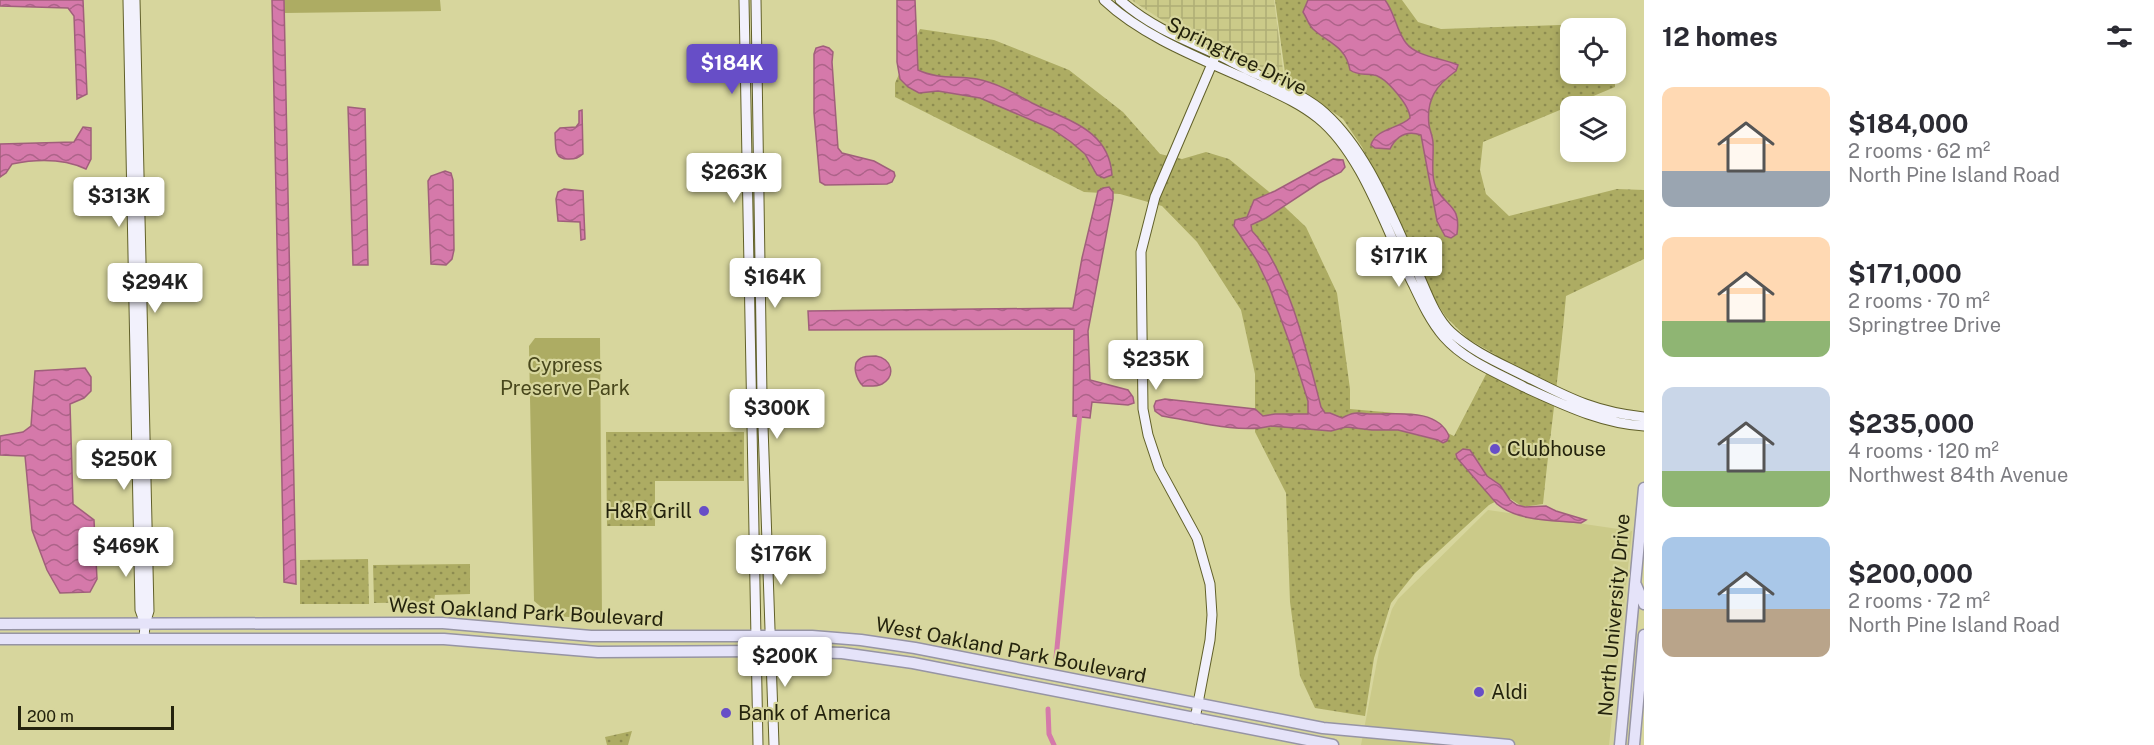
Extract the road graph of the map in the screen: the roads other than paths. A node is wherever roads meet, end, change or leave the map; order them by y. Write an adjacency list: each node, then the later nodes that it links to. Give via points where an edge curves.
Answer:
1 (128, 0): 14 (street, via 140,610)
2 (135, 0): 14 (street, via 149,611)
3 (744, 0): 16 (street)
4 (756, 0): 17 (street)
5 (1104, 0): 7 (street, Springtree Drive, via 1148,32)
6 (1120, 0): 7 (street, Springtree Drive, via 1134,13)
7 (1214, 58): 8 (street, Springtree Drive, via 1314,104 1344,132 1364,160 1439,317 1450,331 1484,356 1567,398 1608,412); 9 (street, Springtree Drive, via 1288,99 1328,127 1363,178 1419,298 1454,346 1474,361 1565,407 1606,421); 22 (street, via 1155,197 1143,238 1140,271 1143,409 1148,435 1159,468 1197,538 1210,584 1212,615)
8 (1644, 417)
9 (1644, 426)
10 (1644, 488): 11 (main road, North University Drive, via 1638,553)
11 (1640, 584): 12 (main road); 28 (main road, North University Drive)
12 (1644, 604)
13 (0, 624): 14 (main road, West Oakland Park Boulevard)
14 (144, 624): 16 (main road, West Oakland Park Boulevard, via 419,623 587,636); 19 (street)
15 (1644, 635): 29 (main road, North University Drive)
16 (755, 636): 17 (main road, West Oakland Park Boulevard); 20 (street)
17 (769, 636): 21 (street); 22 (main road, West Oakland Park Boulevard, via 842,638 915,648)
18 (0, 639): 19 (main road, West Oakland Park Boulevard)
19 (144, 639): 20 (main road, West Oakland Park Boulevard, via 444,639 598,652)
20 (756, 651): 21 (main road, West Oakland Park Boulevard); 24 (street)
21 (770, 651): 23 (main road, West Oakland Park Boulevard, via 889,659); 25 (street)
22 (1198, 704): 23 (street); 27 (main road, West Oakland Park Boulevard, via 1334,729)
23 (1195, 718): 26 (main road, West Oakland Park Boulevard)
24 (758, 745)
25 (774, 745)
26 (1333, 745)
27 (1509, 745)
28 (1620, 745)
29 (1634, 745)

